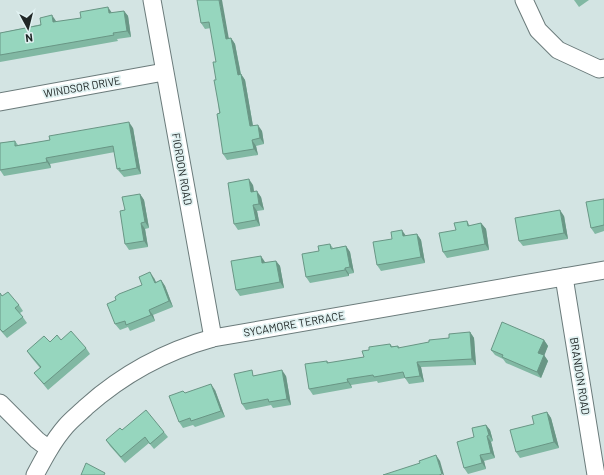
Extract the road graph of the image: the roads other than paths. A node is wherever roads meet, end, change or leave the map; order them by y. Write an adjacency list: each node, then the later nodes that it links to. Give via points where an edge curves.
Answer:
1 (152, 0): 4 (street, FIORDON ROAD)
2 (524, 0): 3 (street, via 538,30 558,50 599,69)
3 (604, 68)
4 (164, 72): 5 (street, WINDSOR DRIVE); 8 (street, FIORDON ROAD)
5 (0, 102)
6 (604, 270): 7 (street, SYCAMORE TERRACE)
7 (564, 277): 8 (street, SYCAMORE TERRACE); 12 (street, BRANDON ROAD)
8 (213, 338): 10 (street, SYCAMORE TERRACE, via 197,342 146,364 106,389 66,425)
9 (0, 403): 10 (street)
10 (49, 449): 11 (street, SYCAMORE TERRACE)
11 (35, 475)
12 (596, 475)

